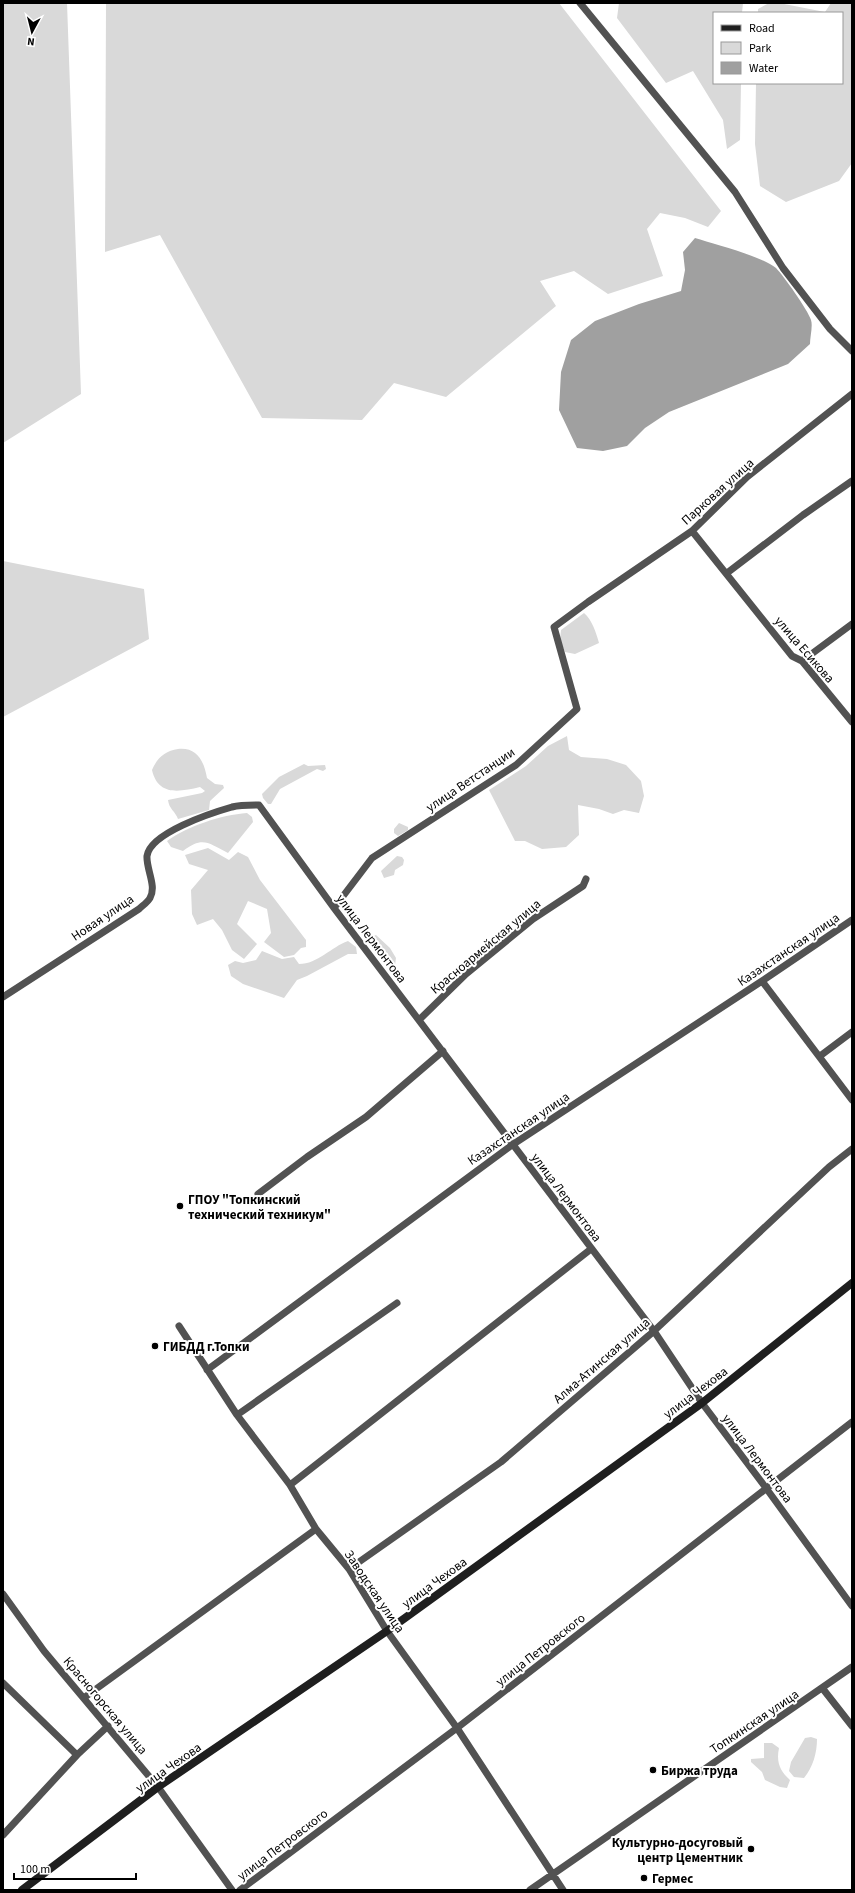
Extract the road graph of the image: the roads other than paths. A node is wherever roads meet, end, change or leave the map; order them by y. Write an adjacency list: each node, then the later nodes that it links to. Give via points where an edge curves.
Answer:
1 (580, 3): 2 (street, via 735,192 783,268 830,329)
2 (852, 350)
3 (852, 394): 5 (street, Парковая улица, via 747,477)
4 (852, 481): 6 (street)
5 (692, 531): 6 (street, улица Есикова); 8 (street, Парковая улица)
6 (727, 573): 9 (street, улица Есикова, via 792,656)
7 (852, 624): 9 (street)
8 (554, 627): 13 (street, улица Ветстанции, via 577,709 516,765 372,858)
9 (802, 661): 10 (street, улица Есикова)
10 (852, 722)
11 (259, 805): 13 (street, улица Лермонтова); 16 (street, Новая улица, via 233,807 174,829 156,841 150,847 147,856 152,888 150,898 139,909)
12 (586, 879): 17 (street, Красноармейская улица, via 583,886 532,919 466,974)
13 (334, 908): 17 (street, улица Лермонтова)
14 (852, 920): 15 (street, Казахстанская улица)
15 (762, 981): 20 (street); 22 (street, Казахстанская улица)
16 (3, 996)
17 (419, 1020): 19 (street, улица Лермонтова)
18 (852, 1032): 20 (street)
19 (443, 1051): 22 (street, улица Лермонтова); 24 (street, via 366,1117)
20 (820, 1056): 21 (street)
21 (852, 1100)
22 (512, 1145): 25 (street, улица Лермонтова); 30 (street, Казахстанская улица)
23 (852, 1149): 29 (street, Алма-Атинская улица)
24 (258, 1194)
25 (591, 1249): 29 (street, улица Лермонтова); 34 (street)
26 (852, 1283): 31 (street, улица Чехова)
27 (397, 1303): 32 (street)
28 (179, 1326): 30 (street, Заводская улица)
29 (654, 1331): 31 (street, улица Лермонтова); 37 (street, Алма-Атинская улица, via 501,1462)
30 (208, 1370): 32 (street, Заводская улица)
31 (702, 1403): 35 (street, улица Лермонтова); 40 (street, улица Чехова)
32 (237, 1415): 34 (street, Заводская улица)
33 (852, 1422): 35 (street, улица Петровского)
34 (290, 1485): 36 (street, Заводская улица)
35 (766, 1488): 39 (street, улица Лермонтова); 47 (street, улица Петровского)
36 (316, 1529): 37 (street, Заводская улица); 44 (street)
37 (349, 1569): 40 (street, Заводская улица)
38 (3, 1594): 44 (street, Красногорская улица, via 44,1651)
39 (852, 1606)
40 (387, 1631): 47 (street, Заводская улица); 49 (street, улица Чехова)
41 (852, 1667): 43 (street, Топкинская улица)
42 (3, 1683): 48 (street)
43 (823, 1689): 46 (street); 51 (street, Топкинская улица)
44 (85, 1698): 45 (street, Красногорская улица)
45 (108, 1726): 48 (street); 49 (street, Красногорская улица)
46 (852, 1726)
47 (457, 1728): 51 (street, Заводская улица); 54 (street, улица Петровского)
48 (77, 1755): 50 (street)
49 (158, 1787): 52 (street, улица Чехова); 53 (street, Красногорская улица)
50 (3, 1835)
51 (552, 1875): 55 (street, Топкинская улица); 56 (street, Заводская улица)
52 (22, 1890)
53 (232, 1890)
54 (240, 1890)
55 (530, 1890)
56 (563, 1890)

